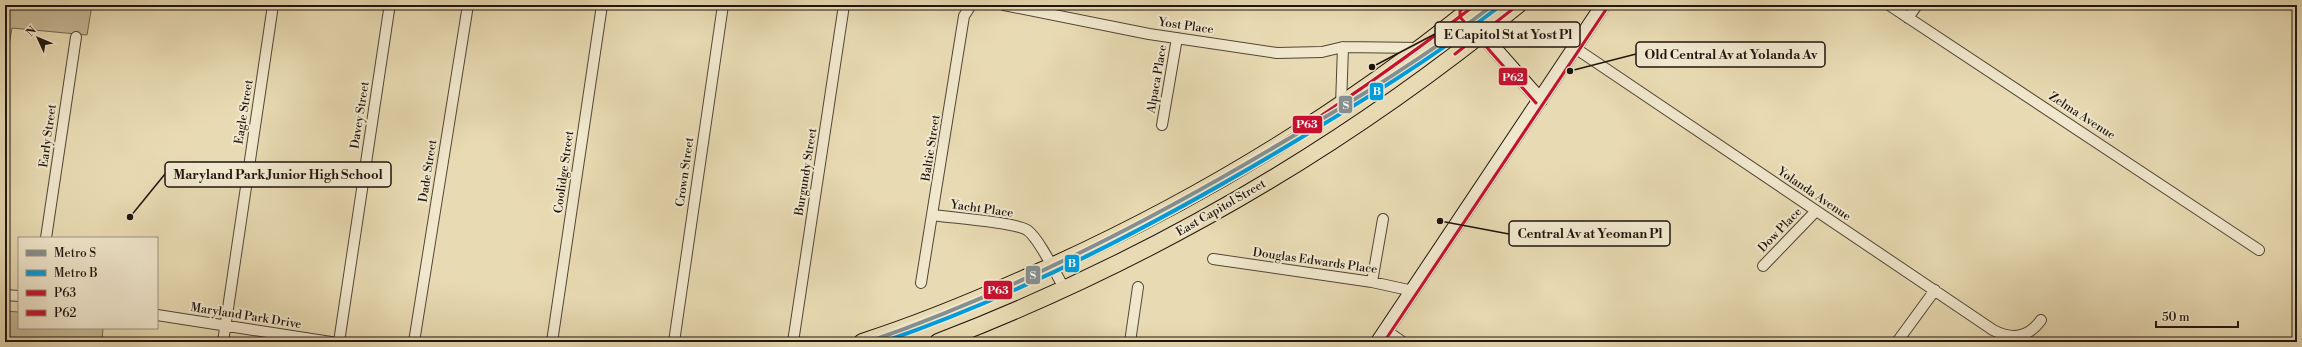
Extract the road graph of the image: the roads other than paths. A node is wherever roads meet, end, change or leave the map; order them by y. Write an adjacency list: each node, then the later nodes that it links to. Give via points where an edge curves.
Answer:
1 (274, 5): 42 (street, Eagle Street)
2 (468, 5): 47 (street, Dade Street)
3 (602, 5): 48 (street, Coolidge Street)
4 (723, 5): 49 (street, Crown Street)
5 (844, 5): 50 (street, Burgundy Street)
6 (971, 5): 25 (street, Baltic Street, via 964,16)
7 (1004, 5): 17 (street, Yost Place)
8 (1518, 5): 15 (main road, East Capitol Street)
9 (1603, 5): 20 (main road)
10 (1889, 5): 14 (street, Zelma Avenue)
11 (1917, 5): 14 (street)
12 (389, 10): 46 (street, Davey Street)
13 (1469, 10): 15 (main road); 19 (main road, East Capitol Street)
14 (1908, 18): 28 (street, Zelma Avenue)
15 (1482, 34): 21 (main road); 35 (main road, East Capitol Street, via 1412,87 1317,153 1144,252)
16 (76, 37): 27 (street, Early Street)
17 (1177, 38): 18 (street, Yost Place, via 1277,53 1322,52); 23 (street, Alpaca Place)
18 (1343, 47): 19 (street, Yost Place); 22 (street)
19 (1422, 48): 22 (main road, East Capitol Street)
20 (1575, 48): 21 (main road); 24 (street, Yolanda Avenue)
21 (1540, 100): 37 (main road)
22 (1341, 105): 30 (main road, East Capitol Street, via 1212,186 1105,242)
23 (1162, 125)
24 (1816, 211): 31 (street, Dow Place); 36 (street, Yolanda Avenue)
25 (933, 215): 30 (street, Yacht Place, via 1011,225 1027,230); 33 (street, Baltic Street)
26 (1383, 219): 32 (street)
27 (46, 237)
28 (2259, 250)
29 (1213, 259): 32 (street, Douglas Edwards Place)
30 (1052, 266): 35 (street, Yacht Place); 51 (main road, East Capitol Street, via 958,307)
31 (1763, 266)
32 (1372, 282): 37 (street, Douglas Edwards Place)
33 (921, 283)
34 (1138, 287): 53 (street)
35 (1064, 290): 52 (main road, East Capitol Street)
36 (1935, 290): 41 (street, Yolanda Avenue, via 1993,330 2008,336 2027,334); 55 (street)
37 (1413, 291): 43 (main road)
38 (5, 295): 39 (street)
39 (18, 296)
40 (158, 315): 42 (street, Maryland Park Drive)
41 (2041, 320)
42 (226, 326): 44 (street, Eagle Street); 45 (street, Maryland Park Drive)
43 (1382, 337): 54 (street)
44 (223, 342)
45 (331, 342)
46 (339, 342)
47 (414, 342)
48 (552, 342)
49 (674, 342)
50 (793, 342)
51 (862, 342)
52 (938, 342)
53 (1130, 342)
54 (1401, 342)
55 (1897, 342)

